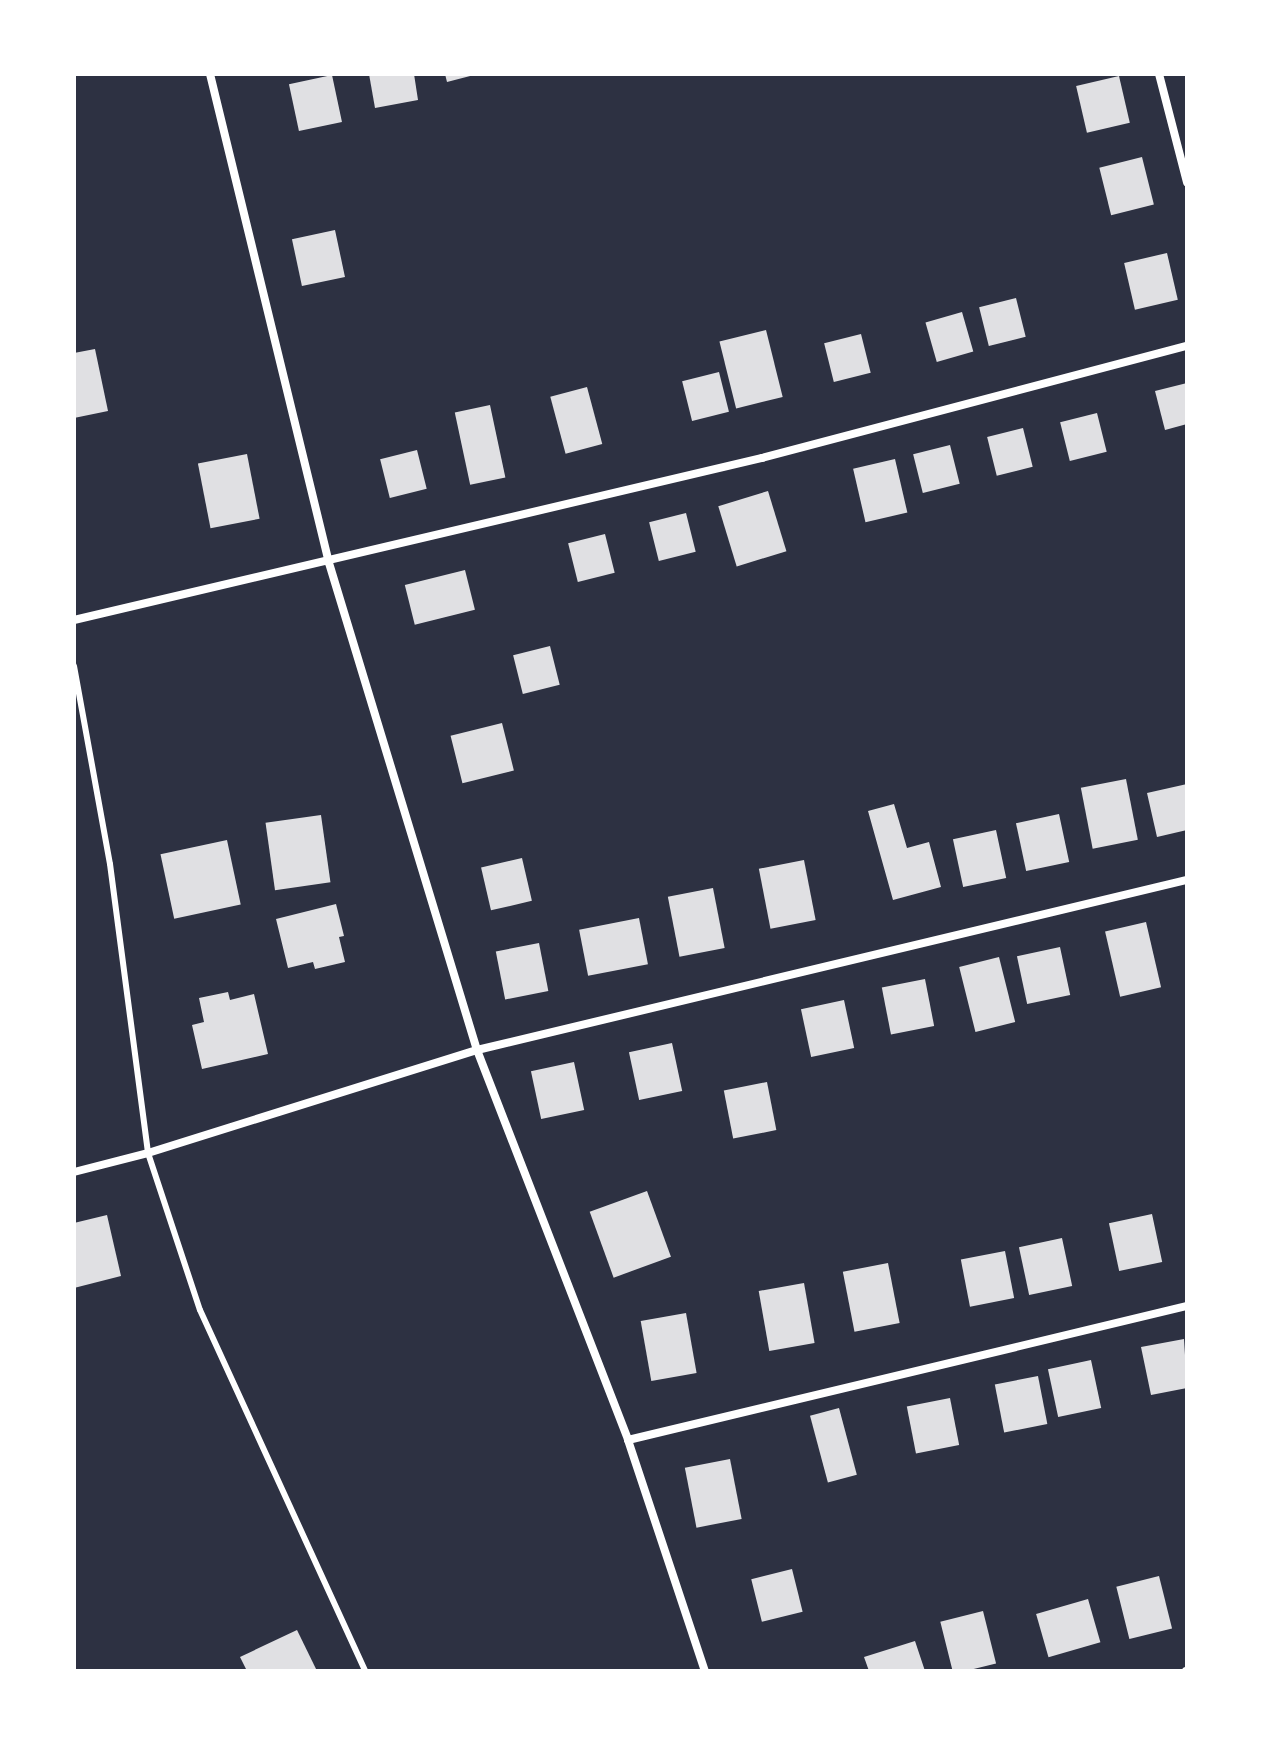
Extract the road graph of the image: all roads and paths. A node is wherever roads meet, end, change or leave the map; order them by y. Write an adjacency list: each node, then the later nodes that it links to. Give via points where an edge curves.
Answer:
1 (210, 74): 5 (street)
2 (1159, 74): 3 (street)
3 (1187, 182)
4 (1187, 346): 5 (street, via 762,458)
5 (329, 563): 6 (street); 9 (street)
6 (74, 620)
7 (74, 666): 10 (lane, via 110,864)
8 (1187, 880): 9 (street)
9 (477, 1050): 10 (street); 13 (street)
10 (148, 1153): 11 (street); 14 (lane, via 200,1310)
11 (74, 1172)
12 (1187, 1306): 13 (street)
13 (628, 1440): 15 (street)
14 (365, 1671)
15 (705, 1671)

